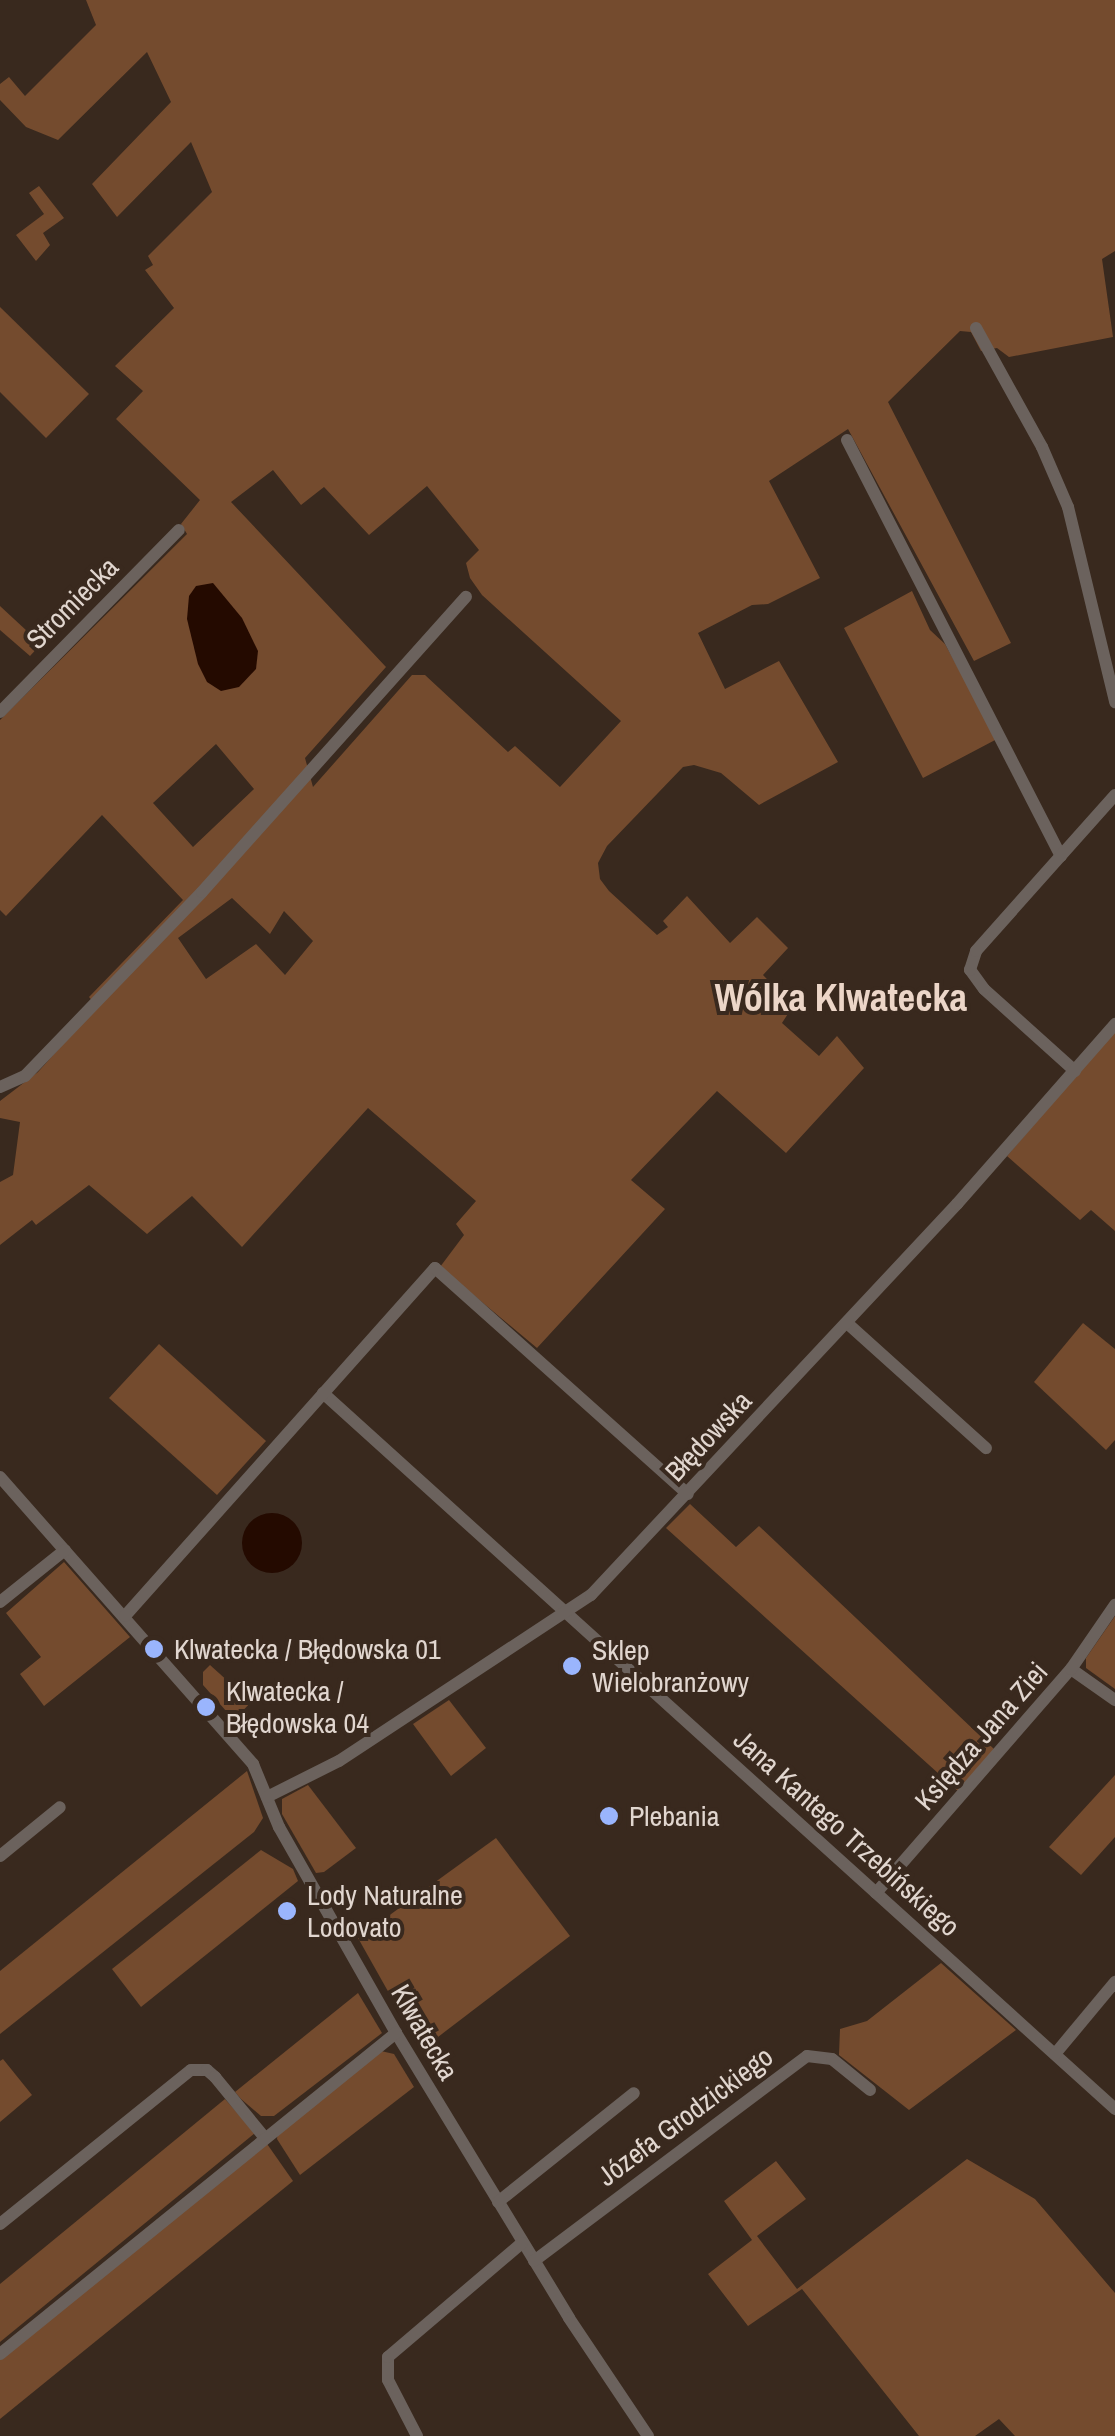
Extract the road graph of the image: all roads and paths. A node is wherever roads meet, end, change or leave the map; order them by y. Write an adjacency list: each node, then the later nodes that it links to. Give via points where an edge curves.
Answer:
1 (976, 328): 5 (street, via 1068,508)
2 (847, 440): 8 (street)
3 (179, 530): 6 (street, Stromiecka)
4 (466, 596): 11 (street, via 188,906 25,1076)
5 (1115, 702)
6 (0, 712)
7 (1115, 795): 8 (street)
8 (1061, 856): 10 (street, via 976,951 970,970)
9 (1115, 1024): 10 (street, Błędowska)
10 (1075, 1070): 12 (street, Błędowska)
11 (0, 1087)
12 (847, 1323): 14 (street); 16 (street, Błędowska)
13 (323, 1392): 16 (street, via 434,1268); 20 (street, Jana Kantego Trzebińskiego); 21 (street)
14 (986, 1448)
15 (0, 1477): 17 (street, Klwatecka)
16 (688, 1494): 20 (street, Błędowska, via 591,1595)
17 (65, 1550): 18 (street); 21 (street, Klwatecka)
18 (0, 1602)
19 (1115, 1605): 22 (street, Księdza Jana Ziei)
20 (563, 1611): 24 (street, Błędowska, via 340,1761); 27 (street, Jana Kantego Trzebińskiego)
21 (125, 1616): 24 (street, Klwatecka, via 247,1755)
22 (1071, 1669): 23 (street); 27 (street, Księdza Jana Ziei)
23 (1115, 1700)
24 (266, 1797): 29 (street, Klwatecka)
25 (60, 1807): 26 (street)
26 (0, 1856)
27 (876, 1894): 30 (street, Jana Kantego Trzebińskiego)
28 (1115, 1982): 30 (street)
29 (396, 2033): 34 (street); 35 (street, Klwatecka)
30 (1055, 2054): 33 (street, Jana Kantego Trzebińskiego)
31 (870, 2090): 38 (street, Józefa Grodzickiego, via 832,2058 807,2056)
32 (634, 2093): 35 (street)
33 (1115, 2109)
34 (264, 2138): 36 (street, via 215,2077 191,2070); 39 (street)
35 (498, 2202): 37 (street, Klwatecka)
36 (0, 2224)
37 (522, 2243): 38 (street, Klwatecka); 40 (street, via 388,2357 388,2380)
38 (534, 2261): 41 (street, Klwatecka)
39 (0, 2354)
40 (417, 2436)
41 (648, 2436)

